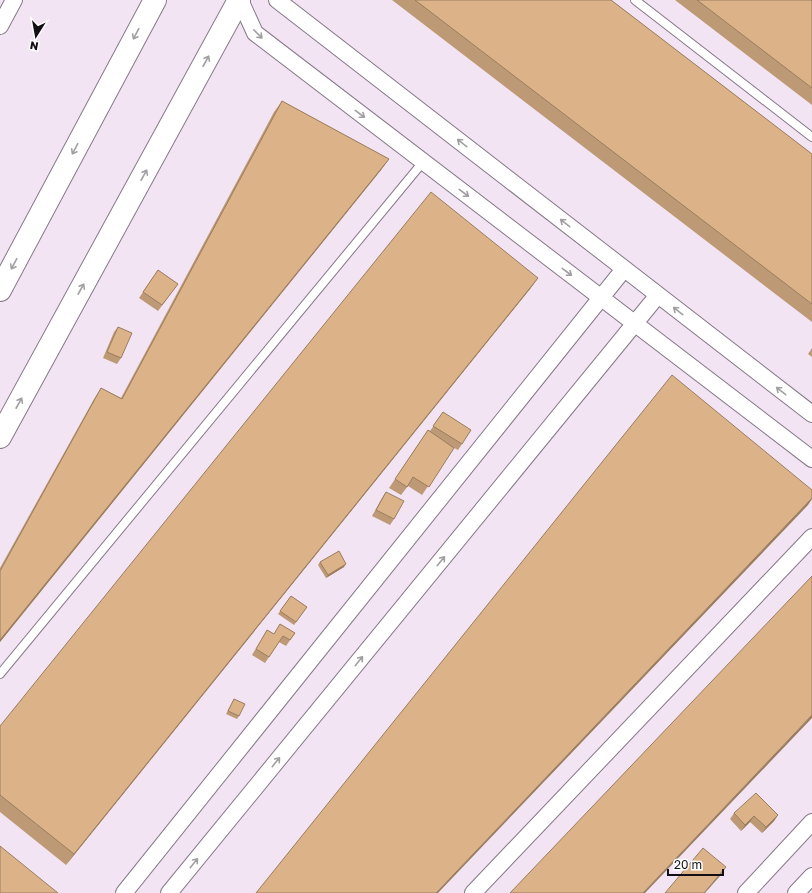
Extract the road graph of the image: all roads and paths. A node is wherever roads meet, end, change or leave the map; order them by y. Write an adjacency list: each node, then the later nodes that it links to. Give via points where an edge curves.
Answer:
1 (14, 0): 6 (street)
2 (155, 0): 10 (main road, one-way to 10)
3 (240, 0): 8 (street, one-way to 8, via 255,33); 15 (main road, one-way to 3)
4 (278, 0): 9 (street, one-way to 4)
5 (635, 0): 7 (lane)
6 (0, 26)
7 (812, 136)
8 (423, 162): 12 (street, one-way to 12); 18 (lane)
9 (624, 269): 11 (street); 12 (street)
10 (0, 290)
11 (658, 295): 13 (street); 14 (street, one-way to 11)
12 (601, 298): 13 (street); 21 (street)
13 (634, 324): 16 (street); 22 (street, one-way to 13)
14 (812, 414)
15 (0, 437)
16 (812, 459)
17 (812, 538): 23 (street)
18 (0, 674)
19 (812, 822): 24 (street)
20 (812, 876): 25 (street)
21 (124, 893)
22 (170, 893)
23 (473, 893)
24 (746, 893)
25 (796, 893)

